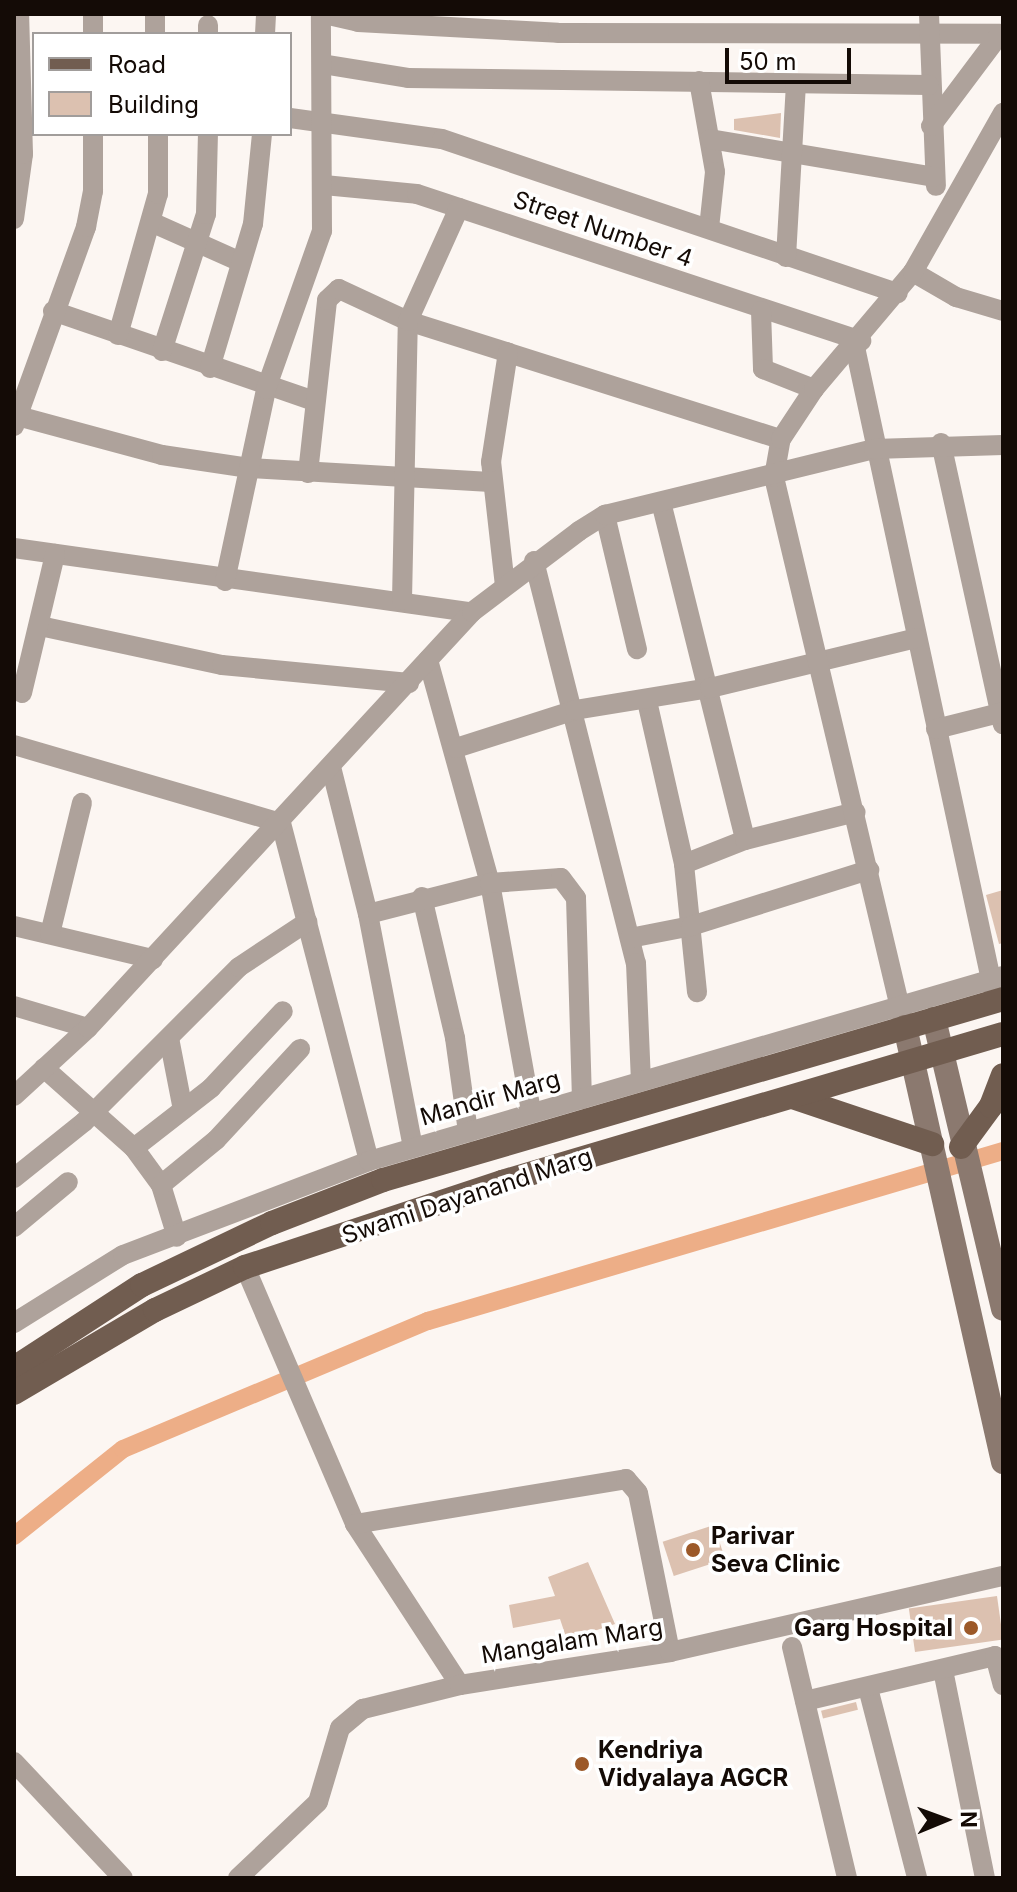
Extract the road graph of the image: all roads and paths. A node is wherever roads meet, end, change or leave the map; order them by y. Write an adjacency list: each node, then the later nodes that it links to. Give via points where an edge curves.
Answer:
1 (19, 14): 23 (street, via 23,154)
2 (323, 14): 3 (street, via 382,24 558,33); 5 (street)
3 (930, 23): 4 (street); 8 (street)
4 (1002, 27): 12 (street)
5 (322, 64): 6 (street, via 408,78); 11 (street)
6 (699, 81): 7 (street); 17 (street)
7 (796, 84): 8 (street); 18 (street)
8 (929, 85): 12 (street)
9 (1002, 116): 22 (street)
10 (292, 118): 11 (street)
11 (324, 120): 20 (street); 25 (street, via 414,131)
12 (931, 126): 19 (street)
13 (93, 136): 31 (street, via 93,191 86,227)
14 (158, 136): 24 (street, via 161,176)
15 (208, 136): 26 (street, via 208,195)
16 (262, 136): 28 (street, via 255,209)
17 (710, 139): 18 (street); 25 (street, via 715,172)
18 (793, 154): 19 (street); 27 (street)
19 (934, 177): 22 (street)
20 (324, 185): 21 (street, Street Number 4, via 390,188); 40 (street, via 322,231)
21 (459, 208): 32 (street, Street Number 4); 34 (street)
22 (942, 214): 29 (street)
23 (14, 219)
24 (151, 222): 26 (street); 35 (street)
25 (709, 228): 27 (street)
26 (197, 242): 28 (street); 37 (street)
27 (786, 257): 30 (street)
28 (241, 262): 39 (street)
29 (913, 272): 30 (street); 33 (street, via 956,297)
30 (898, 293): 36 (street)
31 (53, 311): 35 (street); 43 (street)
32 (761, 311): 36 (street, Street Number 4); 41 (street, via 763,369)
33 (1003, 311)
34 (408, 321): 38 (street); 42 (street, via 343,290 332,292); 51 (street)
35 (118, 335): 37 (street)
36 (858, 344): 41 (street); 46 (street)
37 (162, 351): 39 (street)
38 (508, 352): 44 (street); 52 (street)
39 (210, 368): 40 (street)
40 (266, 389): 42 (street); 48 (street)
41 (814, 389): 44 (street)
42 (315, 401): 49 (street)
43 (15, 419): 48 (street, via 162,455)
44 (781, 439): 50 (street)
45 (941, 443): 46 (street); 47 (street); 72 (street)
46 (874, 449): 50 (street); 63 (street)
47 (1002, 451)
48 (249, 468): 49 (street); 58 (street)
49 (308, 473): 51 (street)
50 (774, 477): 53 (street); 66 (street)
51 (402, 482): 52 (street); 60 (street)
52 (491, 482): 59 (street)
53 (661, 502): 54 (street); 68 (street)
54 (605, 515): 57 (street); 64 (street)
55 (14, 548): 56 (street)
56 (55, 554): 58 (street); 62 (street)
57 (534, 561): 59 (street); 71 (street)
58 (225, 581): 60 (street)
59 (505, 586): 61 (street)
60 (402, 600): 61 (street)
61 (472, 612): 65 (street)
62 (40, 626): 67 (street, via 222,665); 69 (street)
63 (916, 638): 66 (street); 73 (street)
64 (637, 649)
65 (428, 660): 67 (street); 75 (street)
66 (820, 662): 68 (street); 78 (street)
67 (409, 683): 76 (street)
68 (710, 688): 70 (street); 80 (street)
69 (22, 693)
70 (647, 701): 71 (street); 81 (street)
71 (575, 710): 75 (street); 90 (street)
72 (1002, 716): 73 (street)
73 (936, 729): 92 (street)
74 (14, 745): 79 (street)
75 (456, 748): 83 (street)
76 (332, 771): 79 (street); 85 (street)
77 (82, 803): 89 (street)
78 (856, 812): 80 (street); 82 (street)
79 (281, 823): 86 (street); 91 (street)
80 (745, 840): 81 (street)
81 (684, 864): 88 (street)
82 (869, 870): 88 (street); 96 (street)
83 (490, 883): 84 (street); 109 (street, via 561,878 576,898); 111 (street)
84 (422, 897): 85 (street); 113 (street, via 455,1038)
85 (368, 914): 116 (street)
86 (307, 922): 100 (street, via 239,967); 118 (street)
87 (14, 926): 89 (street)
88 (691, 926): 90 (street); 93 (street)
89 (50, 934): 91 (street)
90 (630, 938): 106 (street)
91 (153, 959): 98 (street)
92 (998, 989): 96 (street, Mandir Marg); 97 (main road, Swami Dayanand Marg)
93 (697, 992)
94 (14, 1006): 98 (street)
95 (283, 1011): 110 (street)
96 (902, 1016): 97 (main road, Swami Dayanand Marg); 103 (main road); 106 (street, Mandir Marg); 127 (main road, Swami Dayanand Marg, via 355,1190 142,1285)
97 (934, 1019): 102 (main road)
98 (88, 1028): 104 (street)
99 (1003, 1034): 102 (main road, Swami Dayanand Marg)
100 (169, 1038): 110 (street); 112 (street)
101 (300, 1049): 121 (street, via 216,1140)
102 (942, 1052): 103 (main road, Swami Dayanand Marg); 117 (main road)
103 (913, 1061): 108 (main road, Swami Dayanand Marg); 114 (main road)
104 (44, 1068): 107 (street); 112 (street)
105 (1003, 1075): 117 (main road, via 991,1106)
106 (641, 1081): 109 (street, Mandir Marg)
107 (14, 1096)
108 (792, 1097): 114 (main road); 124 (main road, Swami Dayanand Marg)
109 (582, 1099): 111 (street, Mandir Marg)
110 (183, 1110): 115 (street)
111 (531, 1112): 113 (street, Mandir Marg)
112 (91, 1115): 115 (street); 119 (street)
113 (468, 1132): 116 (street, Mandir Marg)
114 (932, 1144): 129 (main road)
115 (134, 1148): 121 (street)
116 (413, 1148): 118 (street, Mandir Marg)
117 (961, 1150): 125 (main road)
118 (369, 1161): 123 (street, Mandir Marg)
119 (14, 1178)
120 (68, 1182): 122 (street)
121 (161, 1185): 123 (street)
122 (14, 1227)
123 (177, 1237): 126 (street, Mandir Marg, via 91,1271)
124 (245, 1267): 128 (main road, Swami Dayanand Marg, via 155,1310); 130 (street)
125 (1003, 1309)
126 (14, 1323)
127 (14, 1368)
128 (14, 1393)
129 (1003, 1462)
130 (355, 1524): 133 (street, via 626,1479 638,1493); 135 (street)
131 (1003, 1576): 133 (street, Mangalam Marg)
132 (792, 1647): 138 (street)
133 (670, 1652): 135 (street, Mangalam Marg)
134 (943, 1670): 136 (street, via 995,1656); 137 (street); 144 (street)
135 (460, 1685): 141 (street, Mangalam Marg, via 387,1700 350,1716 334,1741 318,1802)
136 (1003, 1685)
137 (868, 1688): 138 (street); 143 (street)
138 (805, 1701): 142 (street)
139 (14, 1762): 140 (street)
140 (123, 1878)
141 (238, 1878)
142 (847, 1878)
143 (917, 1878)
144 (985, 1878)

